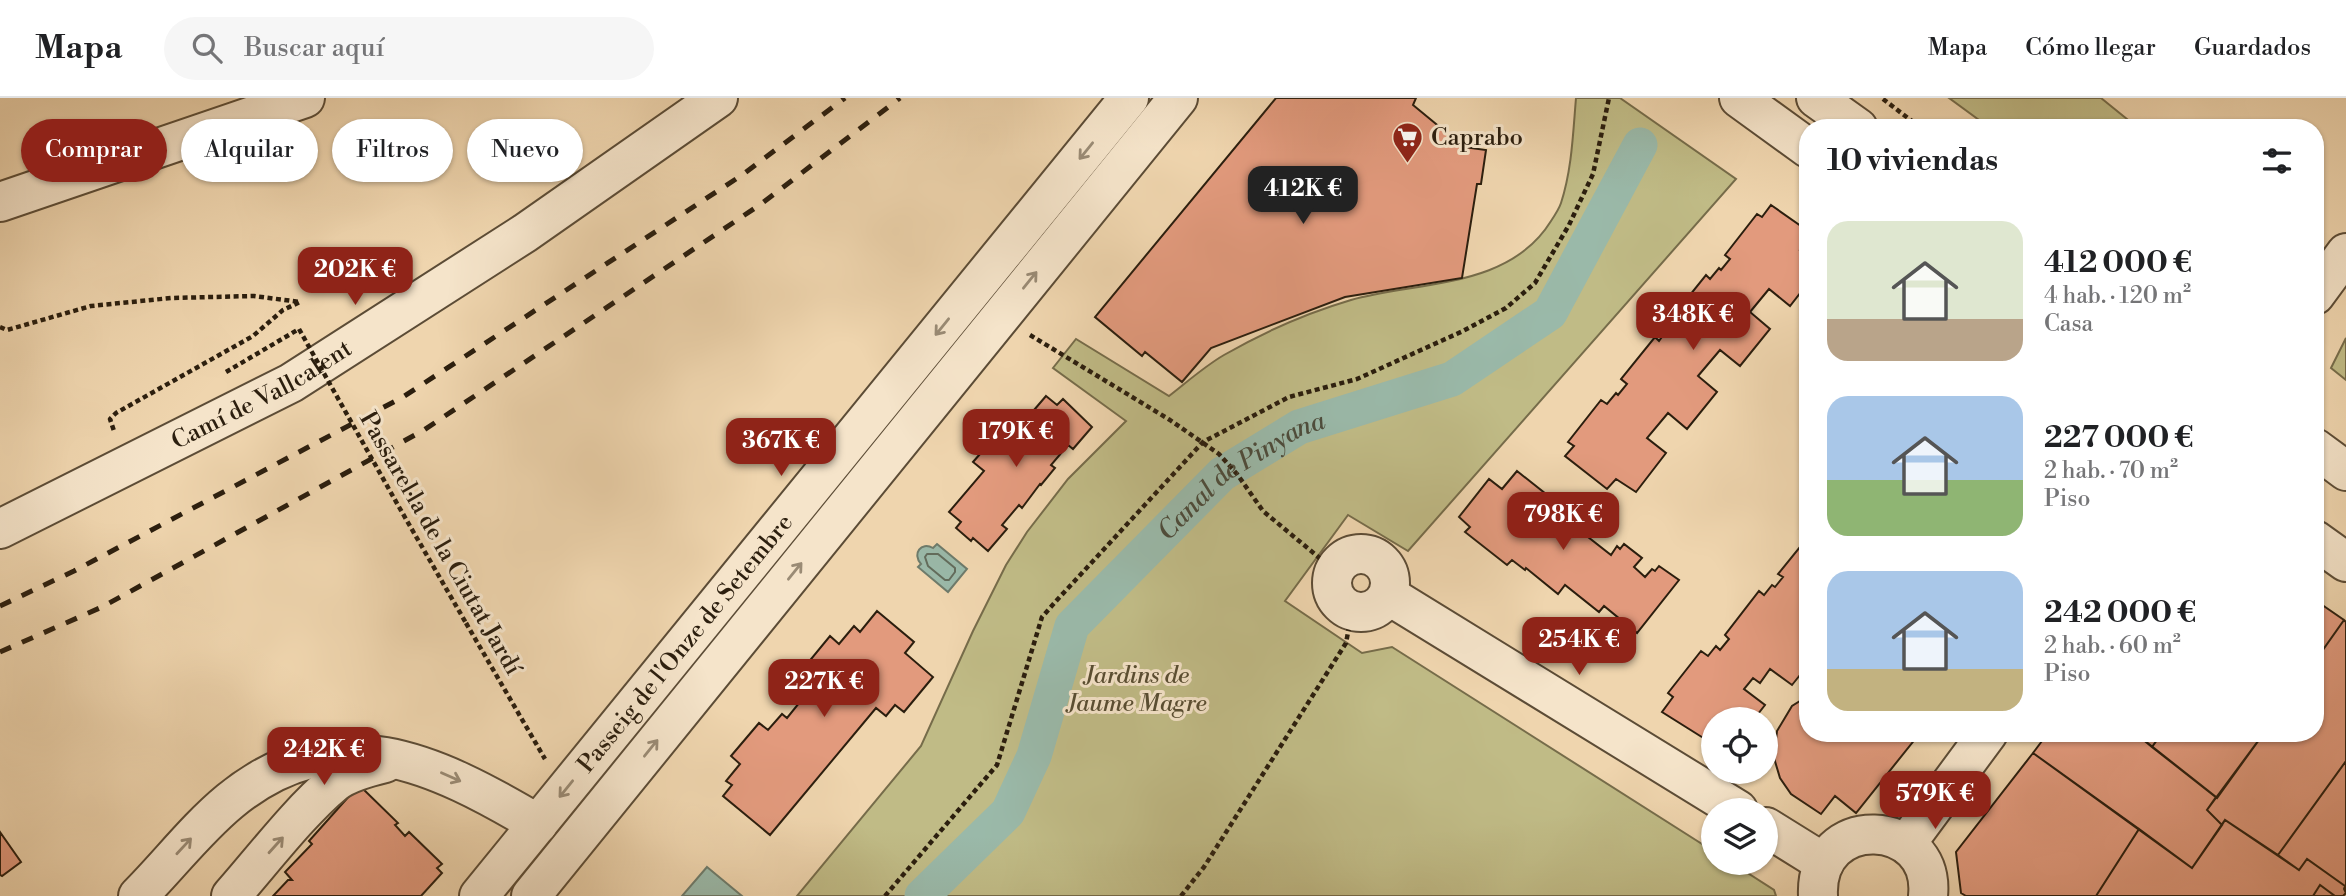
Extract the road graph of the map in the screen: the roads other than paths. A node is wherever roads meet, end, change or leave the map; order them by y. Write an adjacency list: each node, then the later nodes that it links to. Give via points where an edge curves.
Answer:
1 (305, 98): 9 (street)
2 (718, 98): 14 (street, Camí de Vallcalent, via 525,233 291,383)
3 (1129, 98): 21 (street, Passeig de l'Onze de Setembre, one-way to 21)
4 (1178, 98): 28 (street, Passeig de l'Onze de Setembre, one-way to 4)
5 (1739, 98): 8 (street)
6 (1816, 98): 7 (street)
7 (1845, 119)
8 (1799, 141)
9 (0, 202)
10 (2346, 253): 11 (street)
11 (2324, 283)
12 (2324, 455): 13 (street)
13 (2346, 471)
14 (0, 529)
15 (2324, 546): 16 (street)
16 (2346, 562)
17 (1388, 595): 17 (street, via 1388,570 1375,557 1349,556 1334,570 1336,599 1352,611 1373,610); 20 (street)
18 (1981, 742): 23 (street)
19 (401, 760): 21 (street, one-way to 21, via 436,770); 25 (street, one-way to 19, via 230,802 279,770 331,754); 26 (street, one-way to 19, via 336,782 367,767)
20 (1718, 798)
21 (538, 824): 27 (street, Passeig de l'Onze de Setembre)
22 (1778, 838): 24 (street)
23 (1906, 844): 24 (street, via 1867,834 1842,843 1832,852); 29 (street, via 1925,870)
24 (1821, 879)
25 (138, 896)
26 (231, 896)
27 (479, 896)
28 (531, 896)
29 (1928, 896)

